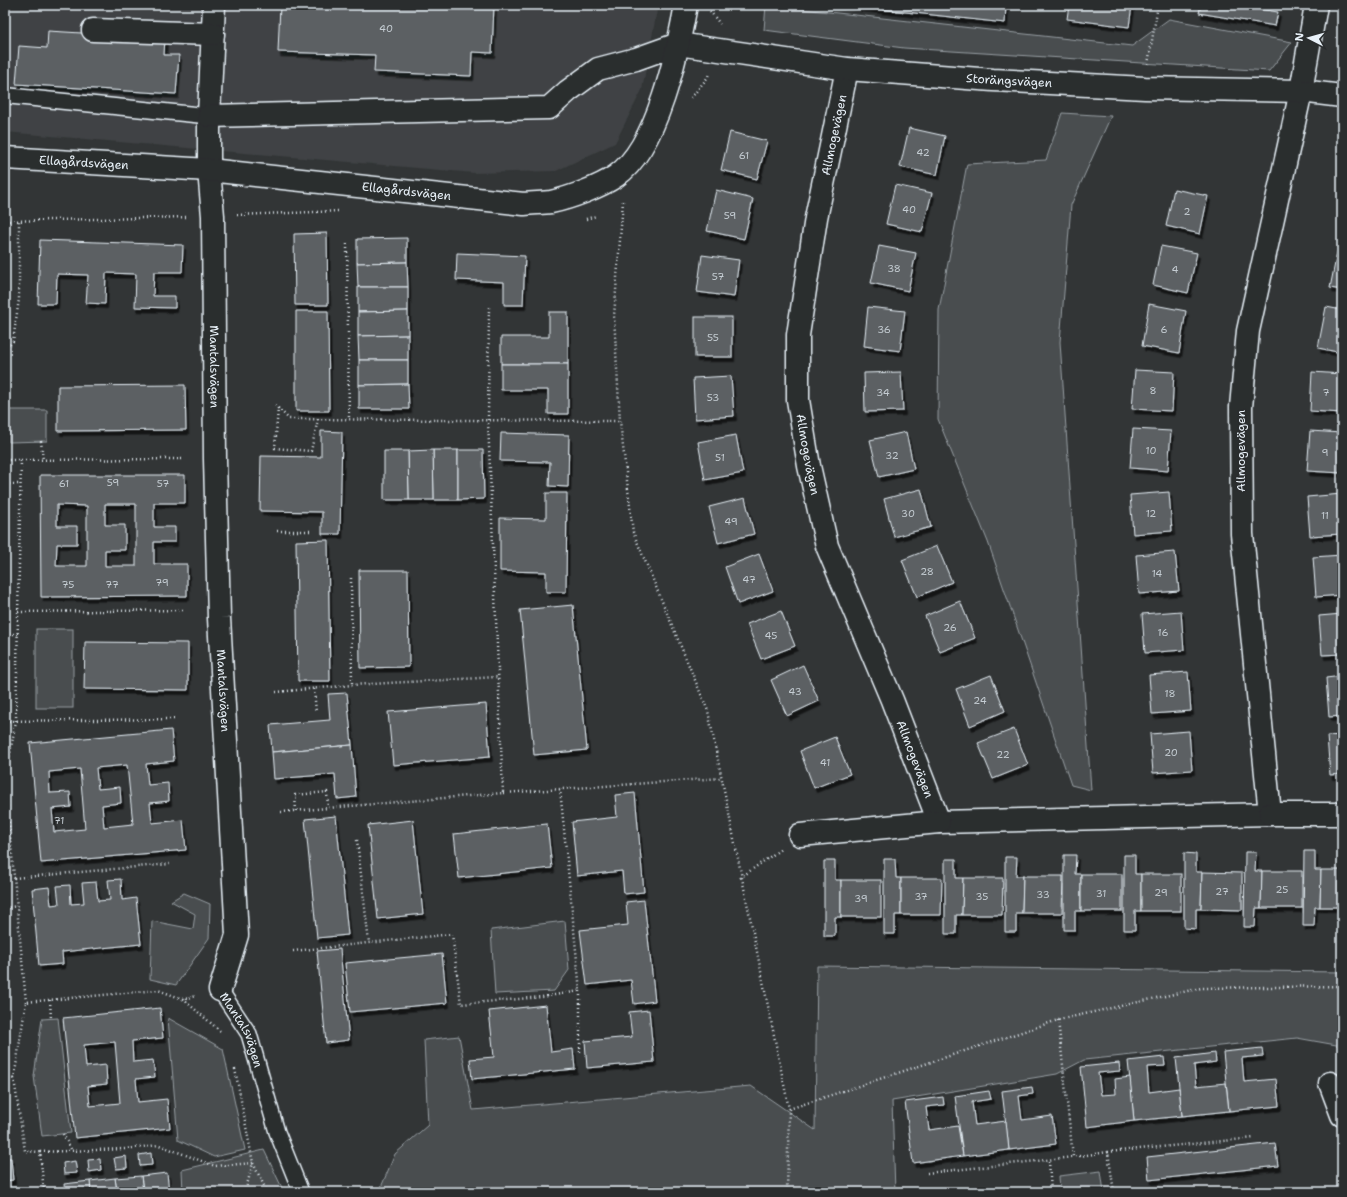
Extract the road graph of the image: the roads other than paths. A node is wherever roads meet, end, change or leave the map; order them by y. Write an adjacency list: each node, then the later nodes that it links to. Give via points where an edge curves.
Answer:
1 (214, 5): 5 (street, Mantalsvägen)
2 (686, 5): 6 (street, Ellagårdsvägen)
3 (1316, 5): 8 (street, Allmogevägen)
4 (93, 30): 5 (street)
5 (213, 34): 11 (street, Mantalsvägen)
6 (678, 44): 7 (street, Storängsvägen); 11 (street, via 598,69 549,108); 13 (street, Ellagårdsvägen, via 654,123 639,152 616,176 583,192 551,202 524,204)
7 (847, 69): 8 (street, Storängsvägen, via 1137,88); 16 (street, Allmogevägen, via 816,218 798,335 798,400 809,466 827,546 892,700)
8 (1301, 91): 10 (street, Storängsvägen); 14 (street, Allmogevägen, via 1248,332 1241,407 1242,534)
9 (10, 96): 11 (lane)
10 (1342, 96)
11 (209, 116): 13 (street, Mantalsvägen)
12 (5, 158): 13 (street, Ellagårdsvägen)
13 (209, 170): 18 (street, Mantalsvägen, via 213,216 219,618 238,936)
14 (1270, 814): 15 (street); 16 (street)
15 (1342, 814)
16 (939, 822): 17 (street)
17 (800, 835)
18 (220, 990): 21 (lane, Mantalsvägen, via 249,1034 277,1132)
19 (1330, 1083): 20 (street)
20 (1342, 1115)
21 (301, 1192)

